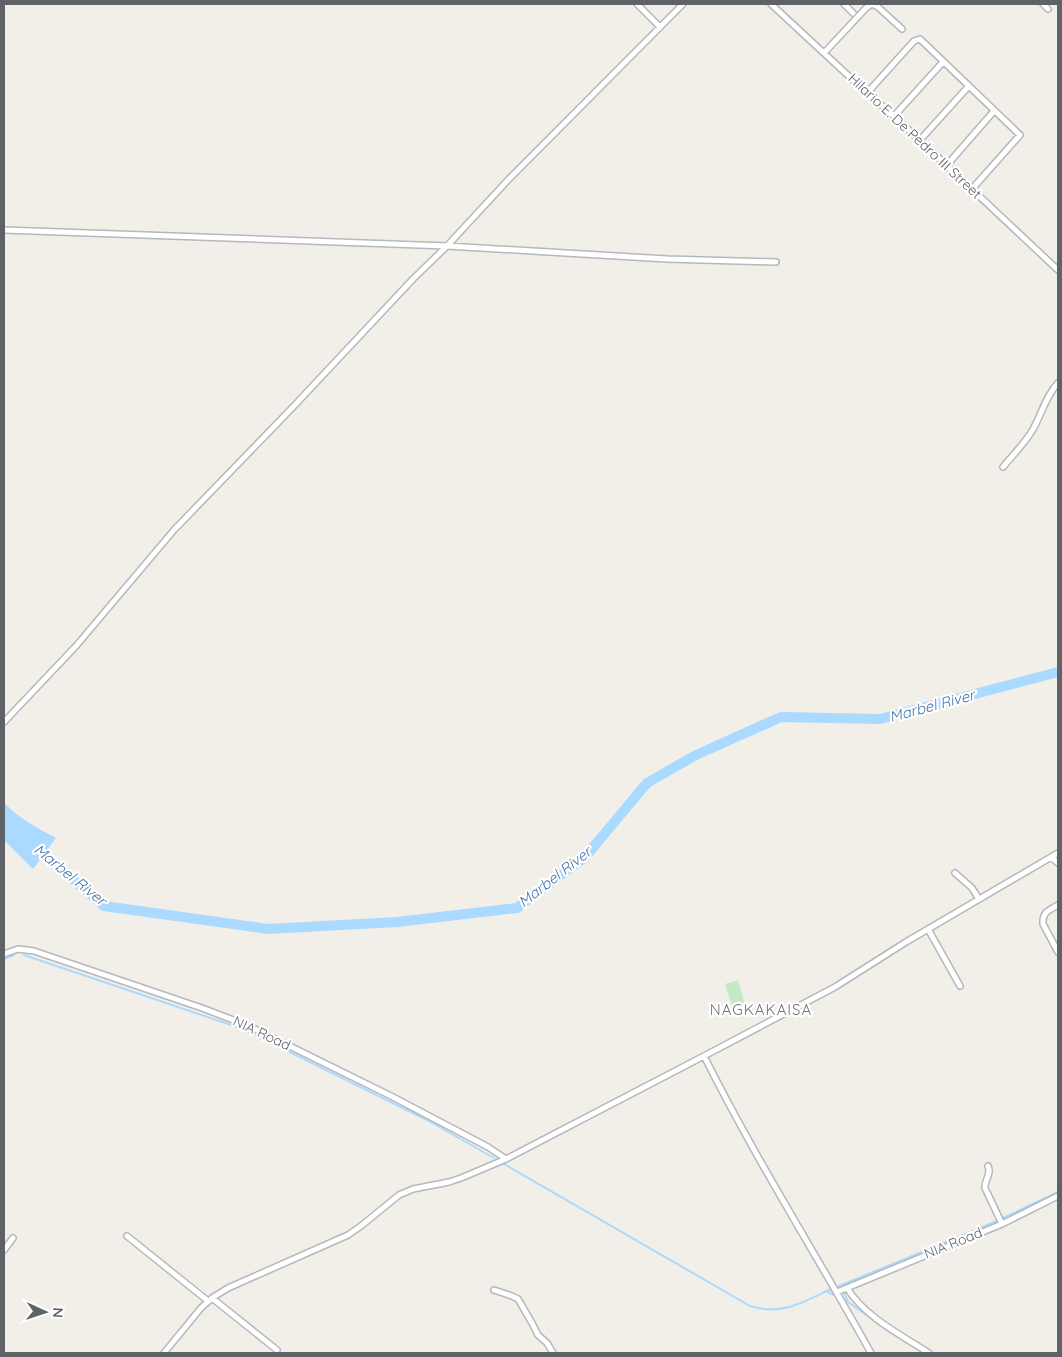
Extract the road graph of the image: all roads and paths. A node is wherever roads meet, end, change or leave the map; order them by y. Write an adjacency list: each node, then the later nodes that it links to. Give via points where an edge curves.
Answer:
1 (637, 4): 8 (street)
2 (682, 4): 8 (street)
3 (771, 4): 10 (street, Hilario E. De Pedro III Street)
4 (844, 4): 7 (street)
5 (1043, 4): 6 (street)
6 (1048, 9)
7 (853, 13)
8 (660, 27): 20 (street)
9 (902, 29): 10 (street, via 872,4)
10 (824, 53): 13 (street, Hilario E. De Pedro III Street)
11 (943, 62): 12 (street); 13 (street, via 920,40 916,40); 15 (street)
12 (968, 87): 14 (street); 16 (street)
13 (867, 93): 15 (street, Hilario E. De Pedro III Street)
14 (994, 110): 17 (street); 18 (street, via 1020,135)
15 (894, 116): 16 (street, Hilario E. De Pedro III Street)
16 (920, 140): 17 (street, Hilario E. De Pedro III Street)
17 (947, 165): 18 (street, Hilario E. De Pedro III Street)
18 (972, 189): 22 (street, Hilario E. De Pedro III Street)
19 (4, 230): 20 (street)
20 (447, 246): 21 (street); 25 (street, via 174,530 69,653)
21 (776, 262)
22 (1058, 270)
23 (1058, 383): 24 (street, via 1045,400 1032,431)
24 (1003, 467)
25 (4, 722)
26 (1058, 853): 27 (street)
27 (1051, 857): 28 (street); 30 (street)
28 (1058, 863)
29 (955, 873): 30 (street)
30 (979, 899): 32 (street)
31 (1058, 905): 33 (street, via 1044,913 1043,924)
32 (928, 929): 35 (street); 36 (street, via 835,987)
33 (1058, 952)
34 (4, 954): 37 (street, NIA Road, via 18,948 34,951 242,1023 391,1096)
35 (960, 986)
36 (704, 1056): 37 (street); 46 (street, via 746,1136)
37 (506, 1159): 47 (street, via 449,1182 406,1191 348,1235)
38 (988, 1166): 40 (street, via 990,1172 985,1188)
39 (1058, 1196): 40 (street, NIA Road)
40 (1002, 1224): 44 (street, NIA Road)
41 (127, 1236): 47 (street)
42 (13, 1238): 43 (street)
43 (4, 1250)
44 (847, 1288): 46 (street, NIA Road); 52 (street, via 860,1306)
45 (494, 1290): 50 (street, via 518,1299 538,1335)
46 (837, 1292): 51 (street)
47 (210, 1299): 48 (street); 49 (street)
48 (277, 1350)
49 (164, 1353)
50 (554, 1353)
51 (871, 1353)
52 (929, 1353)

